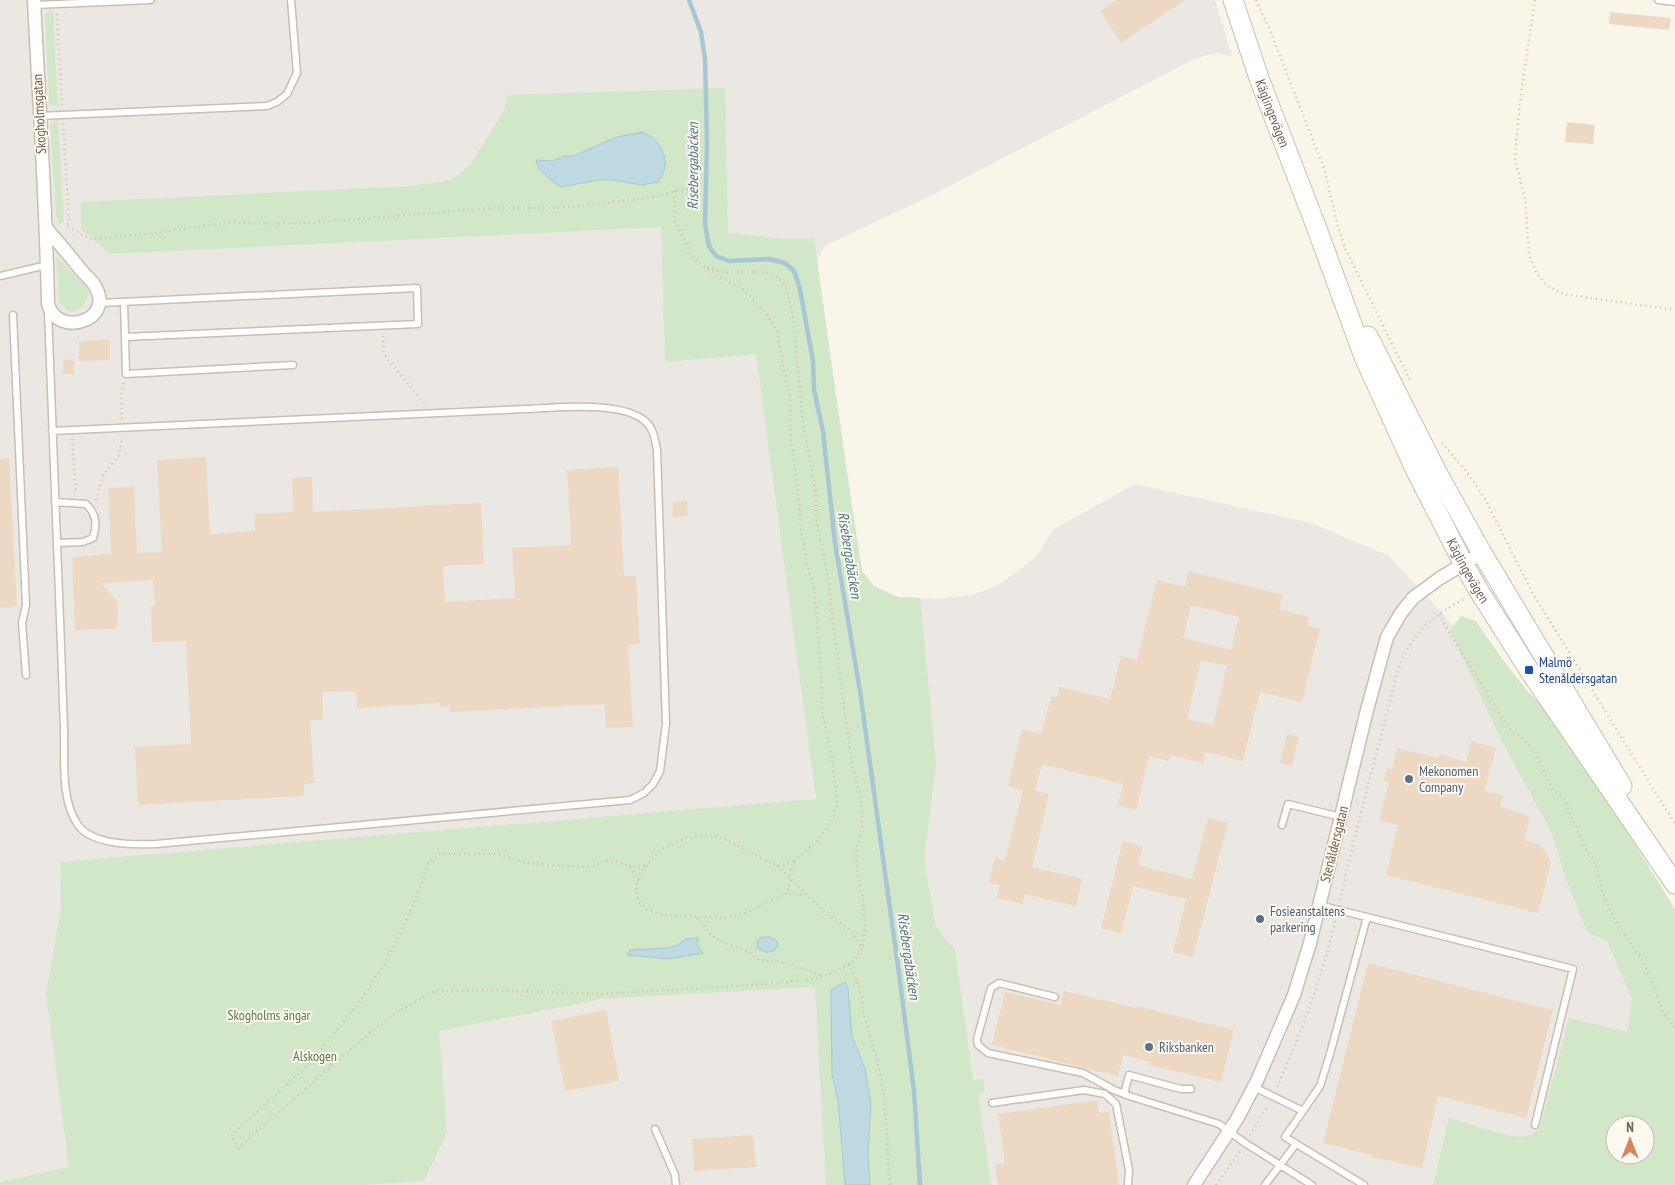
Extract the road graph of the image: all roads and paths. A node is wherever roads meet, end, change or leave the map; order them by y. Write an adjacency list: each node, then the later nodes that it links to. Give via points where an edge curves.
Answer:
1 (151, 0): 7 (lane)
2 (291, 0): 9 (lane, via 297,73 287,94 277,102 267,106)
3 (1233, 0): 12 (main road, Käglingevägen, via 1260,81)
4 (1256, 0): 26 (path, via 1324,168 1345,248)
5 (1535, 0): 21 (path, via 1519,108 1516,160 1525,198 1529,254 1536,272 1546,285 1564,294)
6 (1658, 0): 8 (lane)
7 (34, 2): 9 (street, Skogholmsgatan)
8 (1675, 2)
9 (39, 116): 14 (street, Skogholmsgatan)
10 (701, 187): 11 (path)
11 (675, 190): 13 (path, via 660,196 591,206 475,209 306,223 232,222 108,238 90,239); 16 (path, via 674,219 694,259)
12 (1316, 226): 36 (main road, Käglingevägen, via 1376,354); 37 (main road, Käglingevägen, via 1364,358 1414,469)
13 (68, 227)
14 (46, 228): 15 (street, Skogholmsgatan); 19 (street, via 96,288)
15 (47, 265): 17 (lane); 20 (street, Skogholmsgatan)
16 (706, 267): 44 (path, via 742,288 766,313 777,331 790,393 790,434 800,525 814,587 822,710 837,800 833,819 820,838); 57 (path, via 722,272 766,272 779,278 786,287 793,315 803,422 816,494 816,517 829,584 852,764 861,800 862,827 856,854 865,926)
17 (0, 276)
18 (124, 302): 19 (lane); 23 (lane, via 417,288 418,324); 24 (lane)
19 (100, 303): 20 (street, via 92,317 74,322 56,318 50,313)
20 (48, 304): 29 (lane)
21 (1675, 310)
22 (13, 316): 40 (lane)
23 (382, 326): 24 (lane); 27 (path, via 384,354)
24 (125, 337): 25 (lane, via 126,374)
25 (293, 365)
26 (1411, 382)
27 (434, 413): 28 (lane); 35 (lane, via 617,408 646,422 653,433 657,450 666,724 660,771 644,793 630,800 132,846 92,835 80,827 71,812 67,794)
28 (72, 430): 29 (lane); 31 (path, via 76,494)
29 (52, 431): 34 (lane)
30 (1439, 438): 42 (path, via 1484,497 1532,594)
31 (82, 496)
32 (88, 496): 33 (path)
33 (96, 501)
34 (55, 502): 35 (lane); 35 (lane, via 86,504 93,511 96,525 92,538)
35 (57, 544)
36 (1482, 553): 37 (street, Stenåldersgatan); 50 (main road, Käglingevägen, via 1600,748)
37 (1463, 563): 41 (street, Stenåldersgatan, via 1413,598 1387,637); 50 (main road, Käglingevägen, via 1529,670)
38 (1472, 594): 39 (path)
39 (1440, 614): 54 (path, via 1410,642 1399,667); 61 (path, via 1508,728 1535,751 1548,782 1564,800 1584,846 1596,864 1604,896 1617,924 1644,963 1664,1014)
40 (26, 675)
41 (1341, 817): 43 (lane, via 1288,804); 53 (street, Stenåldersgatan)
42 (1675, 824)
43 (1282, 825)
44 (794, 862): 47 (path); 48 (path)
45 (647, 864): 46 (path, via 634,868); 47 (path, via 659,851 683,839 706,835 726,840); 49 (path)
46 (627, 866): 49 (path); 62 (path, via 613,861 593,866 571,866 528,863 499,854 440,854 428,864 404,926 385,963)
47 (777, 866): 48 (path)
48 (790, 878): 51 (path); 52 (path)
49 (638, 882): 55 (path, via 638,901 647,910 662,916)
50 (1675, 882)
51 (786, 893): 52 (path); 55 (path, via 746,913 724,918)
52 (805, 895): 57 (path, via 845,926)
53 (1319, 905): 54 (lane); 64 (street, Stenåldersgatan, via 1294,995)
54 (1338, 909): 56 (lane); 67 (path, via 1313,1000)
55 (696, 917): 59 (path, via 719,941 759,960 790,964)
56 (1367, 917): 69 (lane, via 1320,1086); 70 (lane, via 1573,969)
57 (862, 948): 58 (path, via 855,961)
58 (849, 964): 59 (path); 77 (path, via 860,989 884,1094)
59 (823, 976): 63 (path, via 768,984 602,994 483,990 433,992 394,1014)
60 (1055, 997): 66 (lane, via 999,983 994,985 978,1045 988,1052 1083,1073)
61 (1675, 1027)
62 (320, 1055): 63 (path); 63 (path, via 231,1136 238,1148)
63 (332, 1066)
64 (1254, 1087): 67 (lane); 72 (street, Stenåldersgatan)
65 (1191, 1089): 66 (lane, via 1129,1075)
66 (1124, 1094): 72 (lane, via 1206,1119)
67 (1272, 1097): 69 (lane); 73 (path)
68 (992, 1103): 78 (lane, via 1084,1090 1105,1094 1116,1104 1129,1170)
69 (1303, 1111): 74 (lane, via 1285,1137)
70 (1535, 1125)
71 (655, 1129): 76 (lane, via 675,1175)
72 (1230, 1131): 73 (lane); 79 (street, Stenåldersgatan)
73 (1245, 1144): 75 (lane); 80 (path)
74 (1296, 1144): 75 (lane); 83 (lane)
75 (1281, 1166): 81 (lane); 82 (lane)
76 (676, 1185)
77 (890, 1185)
78 (1128, 1185)
79 (1194, 1185)
80 (1216, 1185)
81 (1265, 1185)
82 (1312, 1185)
83 (1364, 1185)

